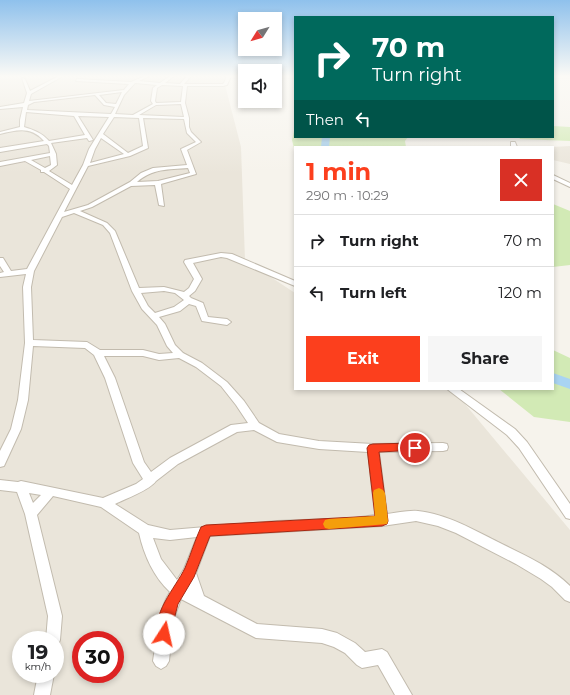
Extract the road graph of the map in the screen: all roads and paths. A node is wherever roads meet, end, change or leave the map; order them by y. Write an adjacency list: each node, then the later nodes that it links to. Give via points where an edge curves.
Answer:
1 (117, 108): 6 (street)
2 (147, 108): 8 (street)
3 (184, 108): 11 (street)
4 (166, 110): 10 (street)
5 (25, 111): 7 (street); 12 (street)
6 (113, 115): 7 (street); 8 (street); 15 (street)
7 (76, 116): 14 (street)
8 (134, 116): 9 (street)
9 (141, 117): 10 (street); 19 (street, via 147,146)
10 (162, 118): 11 (street)
11 (187, 118): 23 (street, via 188,133 199,142 184,149)
12 (22, 128): 13 (street); 16 (street, via 38,134)
13 (0, 133)
14 (88, 136): 15 (street, via 91,141); 16 (street, via 58,140)
15 (99, 138): 19 (street); 22 (street)
16 (50, 144): 17 (street); 18 (street)
17 (0, 150)
18 (53, 154): 20 (street); 24 (street, via 54,164)
19 (128, 154): 22 (street)
20 (26, 159): 21 (street); 24 (street)
21 (0, 164)
22 (86, 165): 29 (street)
23 (190, 166): 26 (street, via 193,174); 27 (street, via 155,169 143,174)
24 (43, 171): 29 (street)
25 (554, 177): 28 (street)
26 (158, 183): 27 (street); 30 (street)
27 (132, 184): 31 (street)
28 (570, 185)
29 (73, 188): 32 (street)
30 (162, 205)
31 (74, 211): 32 (street); 38 (street, via 99,221 113,232)
32 (59, 216): 34 (street)
33 (0, 260): 35 (street)
34 (30, 271): 35 (street); 42 (street, via 27,287)
35 (9, 274): 36 (street)
36 (0, 275)
37 (294, 284): 39 (street, via 237,258 221,255 188,262 198,279)
38 (136, 291): 39 (street, via 174,290); 40 (street, via 145,307)
39 (187, 297): 40 (street, via 183,306); 41 (street, via 200,306 205,319)
40 (154, 316): 44 (street, via 161,324 171,346)
41 (227, 322)
42 (29, 343): 43 (street, via 87,345); 49 (street, via 21,412 16,429)
43 (98, 353): 44 (street, via 143,353 159,357); 50 (street, via 110,378 139,463)
44 (180, 355): 46 (street, via 199,365 224,384 240,402)
45 (453, 390): 56 (street, via 511,432 523,445)
46 (255, 426): 48 (street, via 284,440); 50 (street, via 229,431 174,461)
47 (444, 447): 48 (street)
48 (373, 448): 57 (street)
49 (1, 459)
50 (150, 481): 54 (street, via 130,493)
51 (0, 485): 52 (street)
52 (21, 486): 53 (street); 55 (street)
53 (51, 491): 54 (street); 55 (street)
54 (104, 503): 58 (street)
55 (31, 514): 64 (street, via 55,616)
56 (570, 514)
57 (382, 521): 59 (street); 62 (street, via 416,516 439,521 529,564 554,580)
58 (145, 530): 59 (street, via 170,535); 61 (street, via 160,572)
59 (206, 531): 60 (street)
60 (189, 573): 61 (street); 63 (street)
61 (178, 590): 63 (street); 65 (street, via 166,621)
62 (570, 595)
63 (198, 600): 68 (street, via 256,631 322,636 337,640 362,660 382,657)
64 (54, 631)
65 (161, 661)
66 (44, 683): 67 (street)
67 (42, 695)
68 (404, 695)

